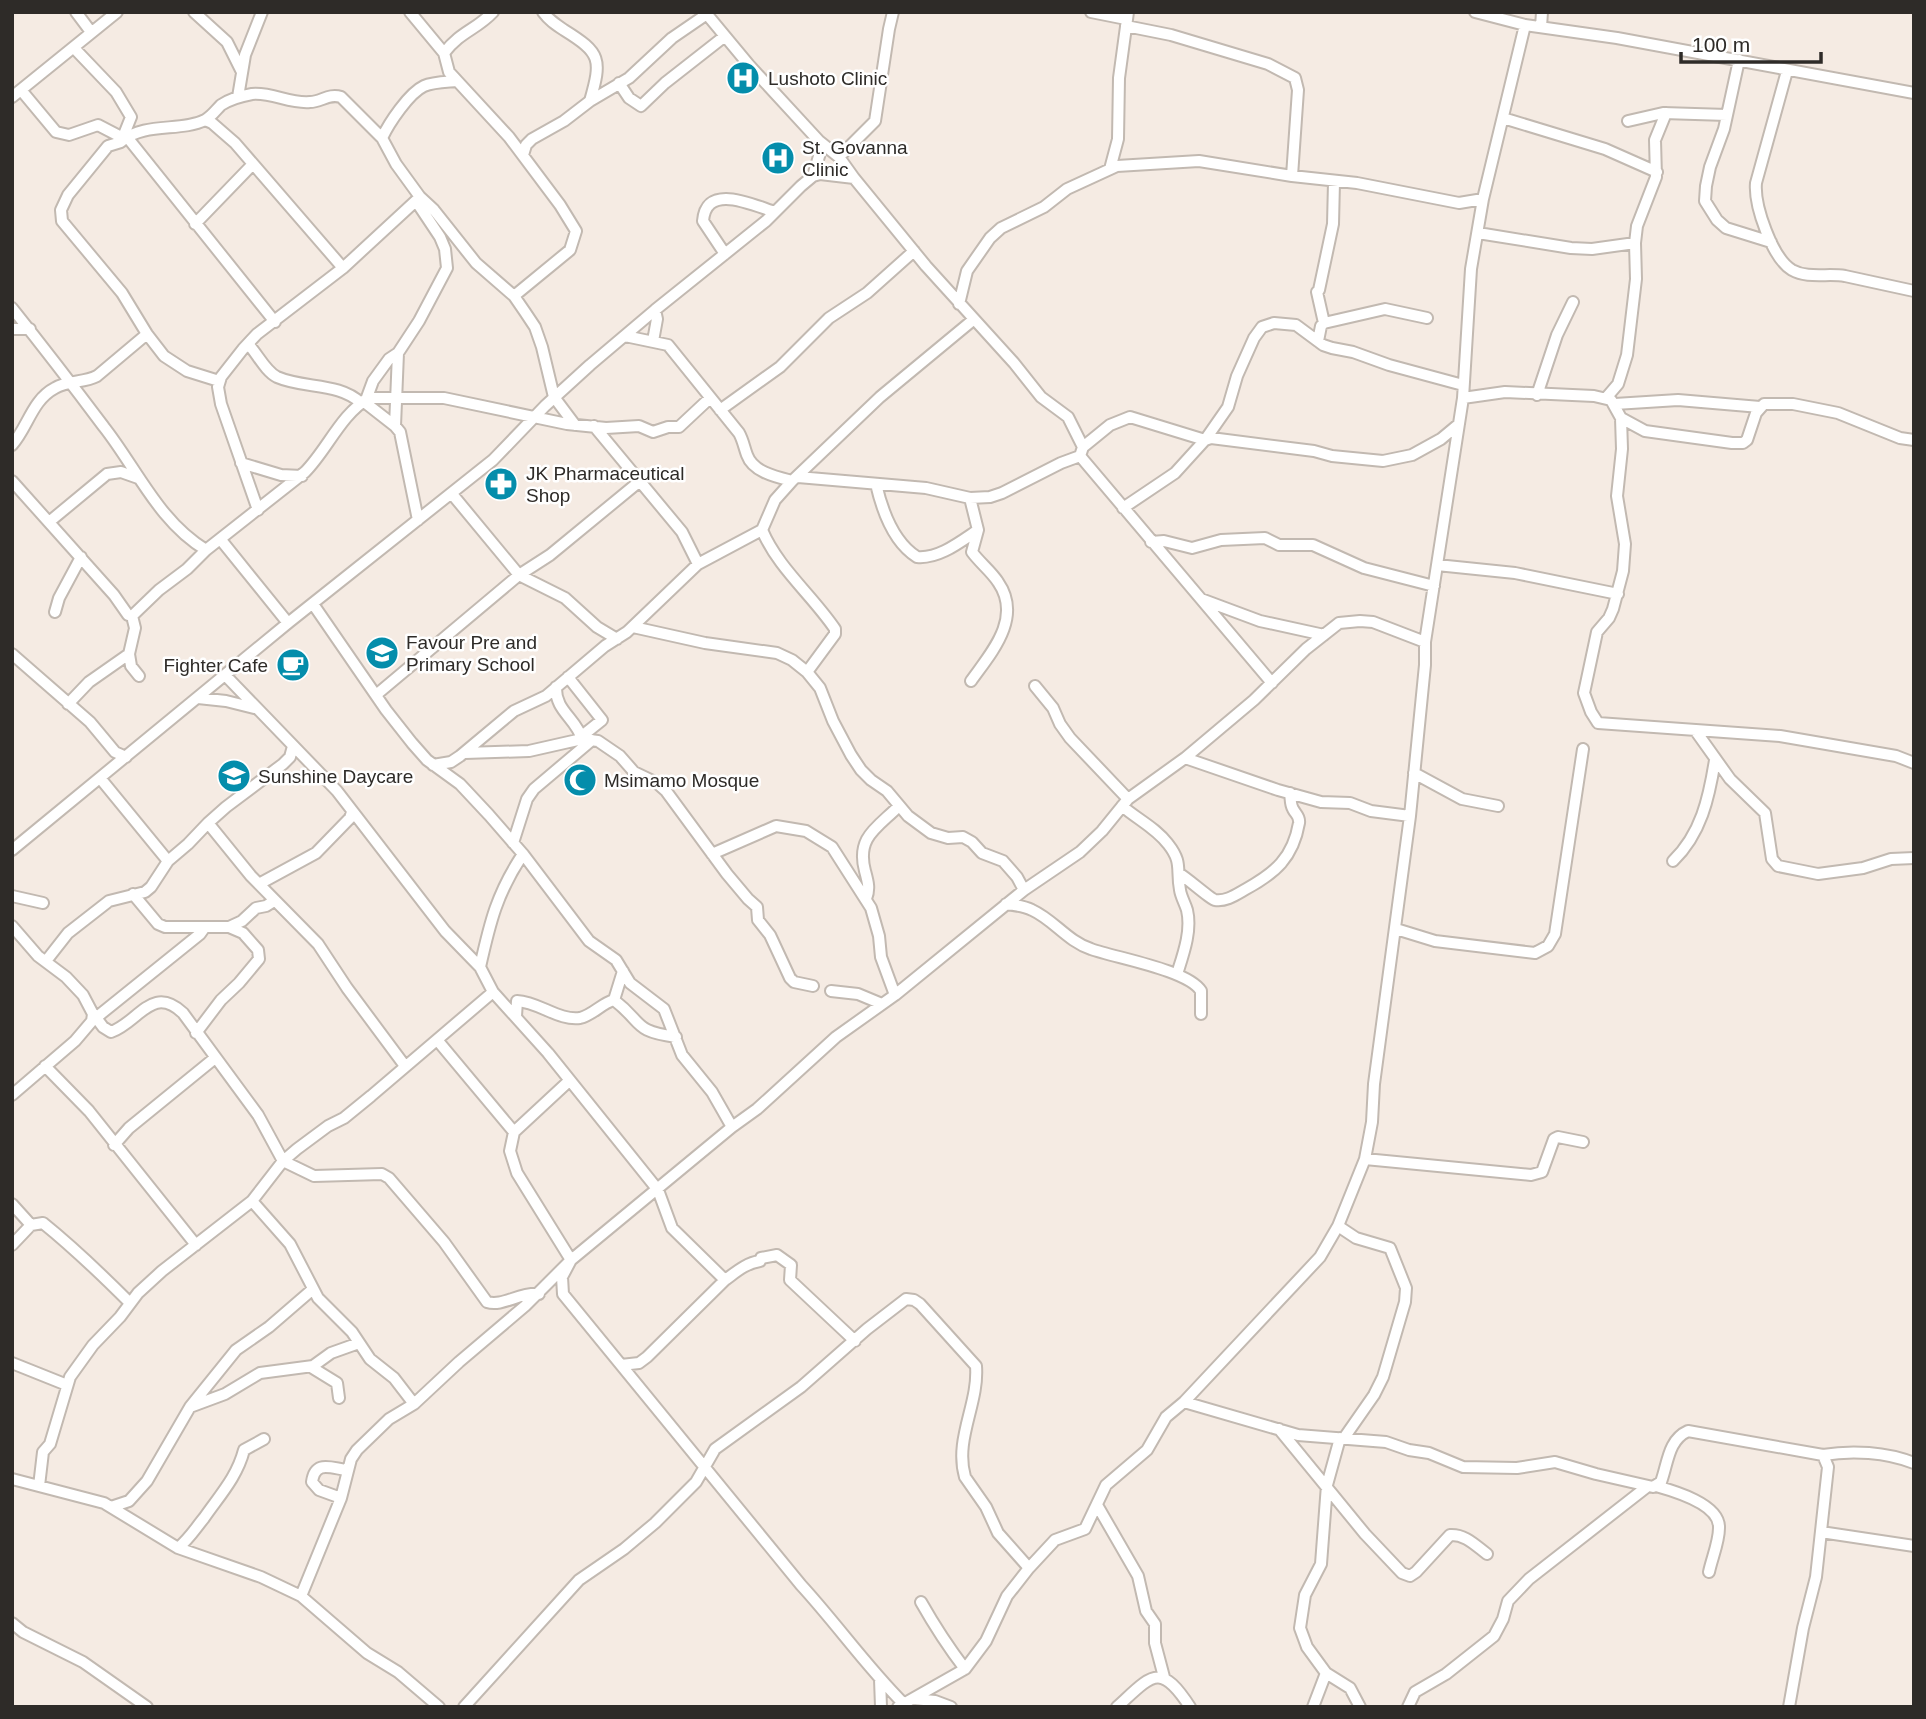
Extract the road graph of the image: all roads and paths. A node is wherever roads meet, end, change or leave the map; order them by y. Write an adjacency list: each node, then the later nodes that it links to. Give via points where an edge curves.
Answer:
1 (76, 12): 16 (street)
2 (117, 12): 16 (street)
3 (194, 12): 22 (street, via 227,42)
4 (262, 12): 22 (street)
5 (410, 12): 19 (street)
6 (493, 12): 19 (street, via 456,38)
7 (543, 12): 28 (street, via 593,52 597,62)
8 (893, 12): 38 (street, via 876,121)
9 (1091, 12): 13 (street)
10 (1476, 12): 14 (street)
11 (1542, 12): 15 (street)
12 (706, 13): 17 (street); 24 (street)
13 (1126, 19): 40 (street, via 1118,139); 43 (street, via 1268,64 1295,78)
14 (1525, 25): 15 (street); 31 (street)
15 (1542, 27): 20 (street)
16 (91, 32): 18 (street)
17 (725, 36): 24 (street, via 640,106); 36 (street)
18 (74, 48): 26 (street); 35 (street, via 116,92 131,117)
19 (444, 53): 23 (street)
20 (1738, 60): 21 (street); 30 (street)
21 (1787, 71): 25 (street); 53 (street, via 1756,183 1756,198)
22 (242, 72): 27 (street)
23 (457, 81): 34 (street, via 419,89); 37 (street)
24 (619, 83): 28 (street)
25 (1914, 93)
26 (17, 94): 35 (street, via 56,132 76,134 98,125)
27 (239, 97): 32 (street); 34 (street, via 268,94 312,103 336,95)
28 (590, 101): 37 (street, via 532,139)
29 (1666, 113): 30 (street); 33 (street); 41 (street, via 1655,140)
30 (1727, 116): 53 (street, via 1710,167 1705,201 1726,228)
31 (1503, 118): 41 (street, via 1605,149); 47 (street)
32 (205, 120): 35 (street, via 164,126); 39 (street)
33 (1628, 121)
34 (382, 138): 46 (street)
35 (124, 139): 51 (street); 70 (street, via 108,146 68,195 61,217 122,293)
36 (820, 141): 38 (street); 42 (street)
37 (523, 156): 59 (street, via 575,227 575,238 561,259)
38 (839, 157): 44 (street)
39 (253, 164): 51 (street); 57 (street)
40 (1110, 169): 43 (street, via 1199,161); 61 (street, via 1001,228 967,271)
41 (1657, 172): 54 (street, via 1638,221)
42 (813, 176): 44 (street, via 828,173); 49 (street)
43 (1292, 176): 45 (street)
44 (853, 178): 55 (street)
45 (1334, 182): 48 (street); 67 (street, via 1333,224 1317,292)
46 (418, 199): 57 (street); 59 (street, via 434,210 477,263); 75 (street, via 440,237 447,268)
47 (1483, 199): 48 (street); 50 (street)
48 (1463, 204): 50 (street)
49 (775, 212): 56 (street); 56 (street, via 734,200 713,200 703,220)
50 (1480, 217): 52 (street)
51 (195, 223): 66 (street)
52 (1478, 233): 54 (street, via 1581,248); 78 (street)
53 (1771, 242): 58 (street, via 1783,262 1801,274 1846,276)
54 (1635, 243): 85 (street, via 1636,279 1627,355)
55 (914, 251): 61 (street); 87 (street, via 867,293 829,318 780,367)
56 (725, 254): 63 (street)
57 (343, 268): 66 (street)
58 (1914, 291)
59 (514, 296): 80 (street, via 535,327)
60 (1573, 302): 79 (street)
61 (959, 304): 65 (street)
62 (12, 309): 69 (street)
63 (655, 310): 71 (street); 72 (street)
64 (1427, 318): 67 (street, via 1385,309)
65 (973, 320): 97 (street, via 1041,397 1068,417); 102 (street, via 860,415)
66 (275, 322): 74 (street)
67 (1324, 323): 73 (street)
68 (12, 329): 69 (street)
69 (30, 329): 77 (street)
70 (147, 334): 76 (street, via 176,364); 77 (street, via 97,376)
71 (625, 336): 72 (street); 80 (street)
72 (653, 341): 81 (street, via 668,345)
73 (1318, 341): 78 (street); 94 (street, via 1286,322 1259,330 1248,347 1228,407)
74 (248, 344): 76 (street); 84 (street, via 277,376)
75 (398, 353): 83 (street); 84 (street, via 389,359)
76 (219, 381): 98 (street, via 221,404)
77 (71, 382): 96 (street, via 39,400); 101 (street)
78 (1463, 385): 82 (street)
79 (1537, 395): 82 (street, via 1505,392); 85 (street, via 1571,394)
80 (554, 397): 88 (street); 91 (street)
81 (710, 398): 87 (street); 93 (street, via 679,428 653,432 643,427)
82 (1463, 398): 90 (street)
83 (397, 400): 84 (street); 88 (street, via 443,398); 92 (street)
84 (363, 401): 92 (street); 100 (street)
85 (1610, 401): 86 (street, via 1678,400); 89 (street)
86 (1760, 407): 89 (street, via 1743,443 1645,431); 95 (street, via 1770,402 1838,413)
87 (720, 410): 99 (street, via 744,442 747,457)
88 (536, 416): 91 (street); 106 (street)
89 (1621, 418): 123 (street, via 1617,508 1625,555)
90 (1459, 424): 94 (street, via 1412,455 1383,461 1229,439); 120 (street)
91 (575, 425): 93 (street)
92 (395, 426): 111 (street, via 402,439)
93 (594, 426): 104 (street)
94 (1205, 440): 97 (street, via 1130,417 1110,425); 109 (street, via 1175,473)
95 (1914, 440)
96 (12, 445)
97 (1082, 451): 107 (street, via 1002,493); 109 (street)
98 (241, 463): 100 (street, via 281,475); 110 (street)
99 (769, 474): 102 (street); 108 (street)
100 (302, 475): 110 (street)
101 (138, 478): 112 (street, via 121,472 107,474); 117 (street, via 179,529)
102 (795, 479): 105 (street); 108 (street)
103 (12, 481): 112 (street)
104 (640, 481): 119 (street, via 682,532); 121 (street)
105 (876, 484): 107 (street); 114 (street, via 890,523 917,557 949,549)
106 (452, 494): 111 (street); 121 (street)
107 (970, 498): 114 (street)
108 (775, 500): 113 (street)
109 (1123, 509): 116 (street)
110 (258, 510): 115 (street)
111 (418, 520): 125 (street)
112 (49, 522): 118 (street)
113 (762, 530): 119 (street); 135 (street, via 779,561 835,629)
114 (978, 530): 139 (street, via 972,552 1003,589 1008,617 1003,634)
115 (221, 540): 117 (street); 128 (street)
116 (1151, 541): 122 (street, via 1192,548 1221,540 1265,538 1279,545 1313,545 1364,568); 124 (street)
117 (206, 550): 127 (street)
118 (81, 557): 126 (street); 127 (street)
119 (698, 564): 129 (street)
120 (1437, 565): 122 (street); 123 (street, via 1515,573)
121 (519, 575): 131 (street, via 565,598 597,628); 143 (street)
122 (1434, 586): 132 (street)
123 (1618, 594): 147 (street, via 1609,618 1597,632 1585,684 1591,712 1598,723)
124 (1201, 599): 130 (street, via 1260,621); 140 (street)
125 (313, 604): 128 (street); 143 (street)
126 (55, 612)
127 (132, 616): 134 (street, via 135,628)
128 (288, 623): 136 (street)
129 (633, 627): 131 (street); 135 (street, via 777,653)
130 (1324, 635): 132 (street, via 1339,623 1360,621 1385,625); 140 (street)
131 (617, 639): 138 (street)
132 (1425, 642): 157 (street)
133 (12, 654): 145 (street)
134 (129, 654): 137 (street); 145 (street, via 89,682)
135 (807, 672): 161 (street, via 820,688 861,770)
136 (225, 675): 144 (street); 146 (street)
137 (139, 676)
138 (568, 677): 142 (street); 148 (street, via 602,720)
139 (971, 681)
140 (1272, 683): 153 (street)
141 (1035, 686): 160 (street, via 1070,738)
142 (556, 687): 148 (street, via 559,705); 151 (street, via 514,712)
143 (376, 695): 156 (street)
144 (198, 698): 146 (street); 152 (street)
145 (68, 704): 152 (street, via 115,752)
146 (255, 709): 149 (street)
147 (1695, 730): 154 (street); 155 (street, via 1827,743)
148 (585, 738): 151 (street, via 529,751); 166 (street, via 527,799); 169 (street, via 607,746 634,772 666,791)
149 (293, 746): 163 (street); 165 (street, via 283,764)
150 (1584, 749): 185 (street, via 1555,934 1548,946 1535,953 1471,947)
151 (465, 753): 156 (street, via 451,762)
152 (126, 757): 158 (street)
153 (1185, 758): 159 (street); 160 (street)
154 (1715, 760): 170 (street, via 1765,813 1772,859 1778,866 1818,874); 172 (street, via 1698,828)
155 (1914, 763)
156 (433, 765): 166 (street, via 460,784)
157 (1414, 773): 162 (street, via 1462,799); 164 (street)
158 (100, 778): 167 (street); 171 (street)
159 (1290, 793): 164 (street); 173 (street, via 1299,824 1290,850 1276,870 1219,900)
160 (1125, 802): 173 (street, via 1167,843 1180,864); 175 (street, via 1094,839)
161 (899, 806): 175 (street, via 938,836 963,836 982,853 1003,861); 178 (street, via 864,842)
162 (1498, 806)
163 (352, 812): 174 (street, via 316,853); 187 (street, via 445,931)
164 (1410, 816): 185 (street)
165 (208, 823): 171 (street); 174 (street)
166 (513, 843): 168 (street)
167 (12, 850)
168 (523, 854): 187 (street, via 496,902); 188 (street, via 583,935 617,960)
169 (712, 854): 178 (street, via 776,827 806,831 832,847); 190 (street, via 757,907 758,920 790,978)
170 (1914, 858)
171 (168, 861): 176 (street, via 151,887)
172 (1672, 861)
173 (1180, 874): 189 (street, via 1189,921)
174 (259, 884): 179 (street)
175 (1024, 890): 181 (street)
176 (133, 894): 183 (street, via 158,925); 186 (street, via 93,912 68,933)
177 (12, 896): 180 (street)
178 (866, 899): 193 (street)
179 (274, 901): 184 (street); 204 (street, via 318,944)
180 (43, 903)
181 (1006, 904): 189 (street, via 1032,910 1088,948); 193 (street)
182 (12, 926): 186 (street)
183 (205, 927): 184 (street); 198 (street)
184 (229, 927): 199 (street, via 243,933 260,957)
185 (1396, 929): 211 (street)
186 (46, 961): 198 (street, via 83,995)
187 (480, 967): 192 (street)
188 (623, 971): 194 (street); 200 (street, via 630,984 664,1009)
189 (1177, 974): 196 (street, via 1198,986)
190 (813, 986)
191 (831, 991): 195 (street, via 858,994)
192 (493, 992): 197 (street); 201 (street)
193 (895, 995): 195 (street)
194 (614, 1000): 197 (street, via 579,1018 517,1001); 200 (street, via 639,1027)
195 (882, 1004): 207 (street, via 836,1037 757,1110)
196 (1200, 1014)
197 (516, 1016): 205 (street)
198 (95, 1020): 199 (street, via 111,1032 158,1002 175,1006); 203 (street)
199 (196, 1033): 202 (street)
200 (676, 1037): 207 (street, via 682,1055 712,1092)
201 (438, 1041): 204 (street); 208 (street)
202 (215, 1058): 210 (street); 212 (street, via 258,1115)
203 (45, 1066): 206 (street); 210 (street, via 89,1111)
204 (405, 1066): 212 (street, via 344,1118 316,1133)
205 (569, 1081): 208 (street); 213 (street)
206 (14, 1088)
207 (732, 1127): 213 (street)
208 (514, 1132): 220 (street, via 510,1151 517,1172)
209 (1583, 1142): 211 (street, via 1553,1139 1542,1172 1531,1175)
210 (114, 1145): 219 (street)
211 (1365, 1158): 217 (street)
212 (283, 1161): 214 (street); 223 (street, via 314,1176 382,1174 444,1242 487,1302)
213 (658, 1190): 220 (street); 221 (street, via 672,1228)
214 (252, 1201): 219 (street); 222 (street, via 290,1244)
215 (12, 1204): 216 (street)
216 (31, 1225): 218 (street); 225 (street, via 44,1223)
217 (1338, 1226): 235 (street, via 1320,1256); 239 (street, via 1356,1238 1390,1248 1406,1288 1383,1377)
218 (12, 1245)
219 (196, 1245): 225 (street, via 162,1270)
220 (571, 1260): 223 (street); 224 (street, via 562,1278)
221 (725, 1280): 226 (street, via 761,1258 777,1255 791,1265 790,1280); 229 (street)
222 (313, 1289): 227 (street); 237 (street, via 236,1350)
223 (540, 1292): 224 (street); 236 (street)
224 (563, 1293): 230 (street)
225 (130, 1303): 233 (street, via 93,1345)
226 (855, 1341): 243 (street, via 715,1449); 256 (street, via 908,1299 920,1304 974,1363 962,1441 963,1471 999,1533)
227 (359, 1343): 231 (street, via 331,1353); 236 (street)
228 (12, 1363): 233 (street)
229 (639, 1363): 230 (street); 232 (street)
230 (621, 1365): 232 (street)
231 (311, 1367): 234 (street, via 337,1383); 237 (street, via 260,1373 225,1394)
232 (634, 1381): 243 (street)
233 (67, 1385): 247 (street, via 50,1444 43,1452)
234 (339, 1398)
235 (1184, 1402): 238 (street); 250 (street, via 1166,1418 1147,1450 1105,1485)
236 (414, 1404): 244 (street, via 389,1419 357,1450)
237 (190, 1407): 251 (street, via 147,1482 130,1501)
238 (1279, 1429): 239 (street); 246 (street)
239 (1342, 1438): 246 (street); 248 (street, via 1385,1441 1463,1468 1517,1468 1555,1462)
240 (264, 1439): 254 (street, via 244,1450 237,1472 218,1501)
241 (1823, 1455): 242 (street, via 1852,1452); 248 (street, via 1688,1431 1672,1444 1661,1482); 252 (street, via 1828,1467)
242 (1914, 1463)
243 (706, 1469): 263 (street); 268 (street, via 655,1523 579,1580)
244 (347, 1470): 249 (street); 249 (street, via 323,1466 313,1476 316,1488)
245 (12, 1479): 247 (street)
246 (1327, 1485): 255 (street, via 1402,1573 1410,1576 1416,1572 1450,1535 1468,1539); 262 (street, via 1321,1564 1305,1595 1300,1628 1304,1643)
247 (39, 1486): 251 (street)
248 (1652, 1486): 257 (street, via 1696,1499 1717,1518); 275 (street, via 1529,1579 1508,1601 1494,1636 1415,1692)
249 (341, 1498): 258 (street)
250 (1097, 1505): 256 (street, via 1085,1529 1055,1540); 264 (street, via 1138,1576 1146,1611 1155,1624)
251 (111, 1507): 254 (street)
252 (1821, 1532): 253 (street); 276 (street)
253 (1914, 1546)
254 (178, 1548): 258 (street)
255 (1487, 1555)
256 (1028, 1569): 261 (street)
257 (1709, 1572)
258 (301, 1595): 267 (street)
259 (920, 1602): 261 (street)
260 (12, 1623): 266 (street, via 82,1662)
261 (965, 1669): 265 (street)
262 (1326, 1673): 273 (street); 274 (street, via 1350,1688)
263 (879, 1677): 265 (street); 269 (street)
264 (1164, 1677): 271 (street, via 1147,1681); 272 (street)
265 (904, 1703): 270 (street, via 934,1701)
266 (147, 1707)
267 (439, 1707)
268 (464, 1707)
269 (881, 1707)
270 (951, 1707)
271 (1117, 1707)
272 (1190, 1707)
273 (1313, 1707)
274 (1360, 1707)
275 (1408, 1707)
276 (1788, 1707)

